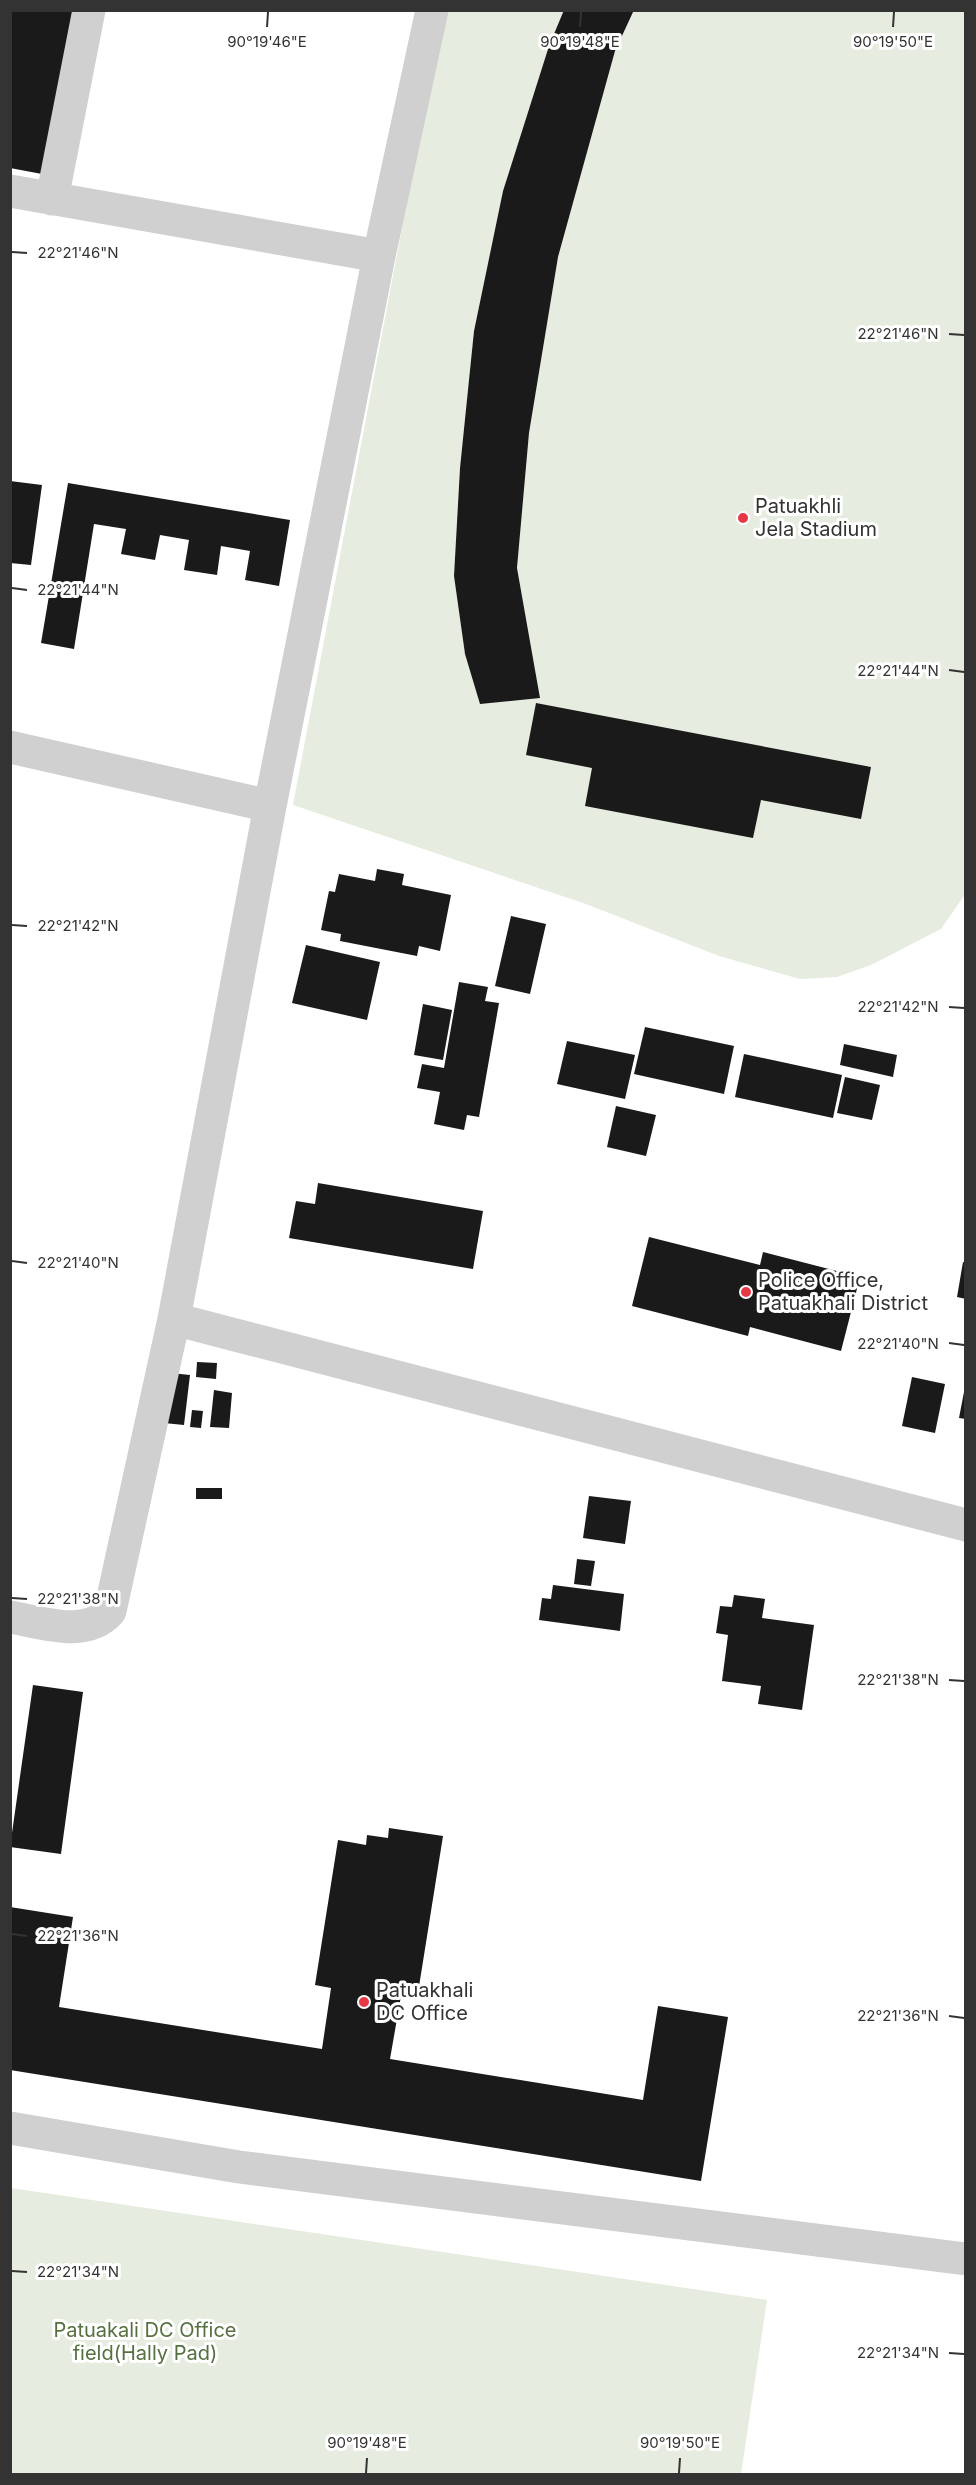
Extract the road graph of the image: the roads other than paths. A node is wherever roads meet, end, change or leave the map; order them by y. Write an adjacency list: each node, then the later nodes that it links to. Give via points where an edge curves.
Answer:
1 (89, 10): 4 (street)
2 (432, 10): 5 (street)
3 (10, 191): 4 (street)
4 (52, 199): 5 (street)
5 (379, 256): 7 (street)
6 (10, 747): 7 (street)
7 (270, 806): 8 (street)
8 (174, 1319): 9 (street); 10 (street, via 110,1611 83,1627)
9 (966, 1525)
10 (10, 1617)
11 (10, 2128): 12 (street, via 238,2167)
12 (966, 2259)

